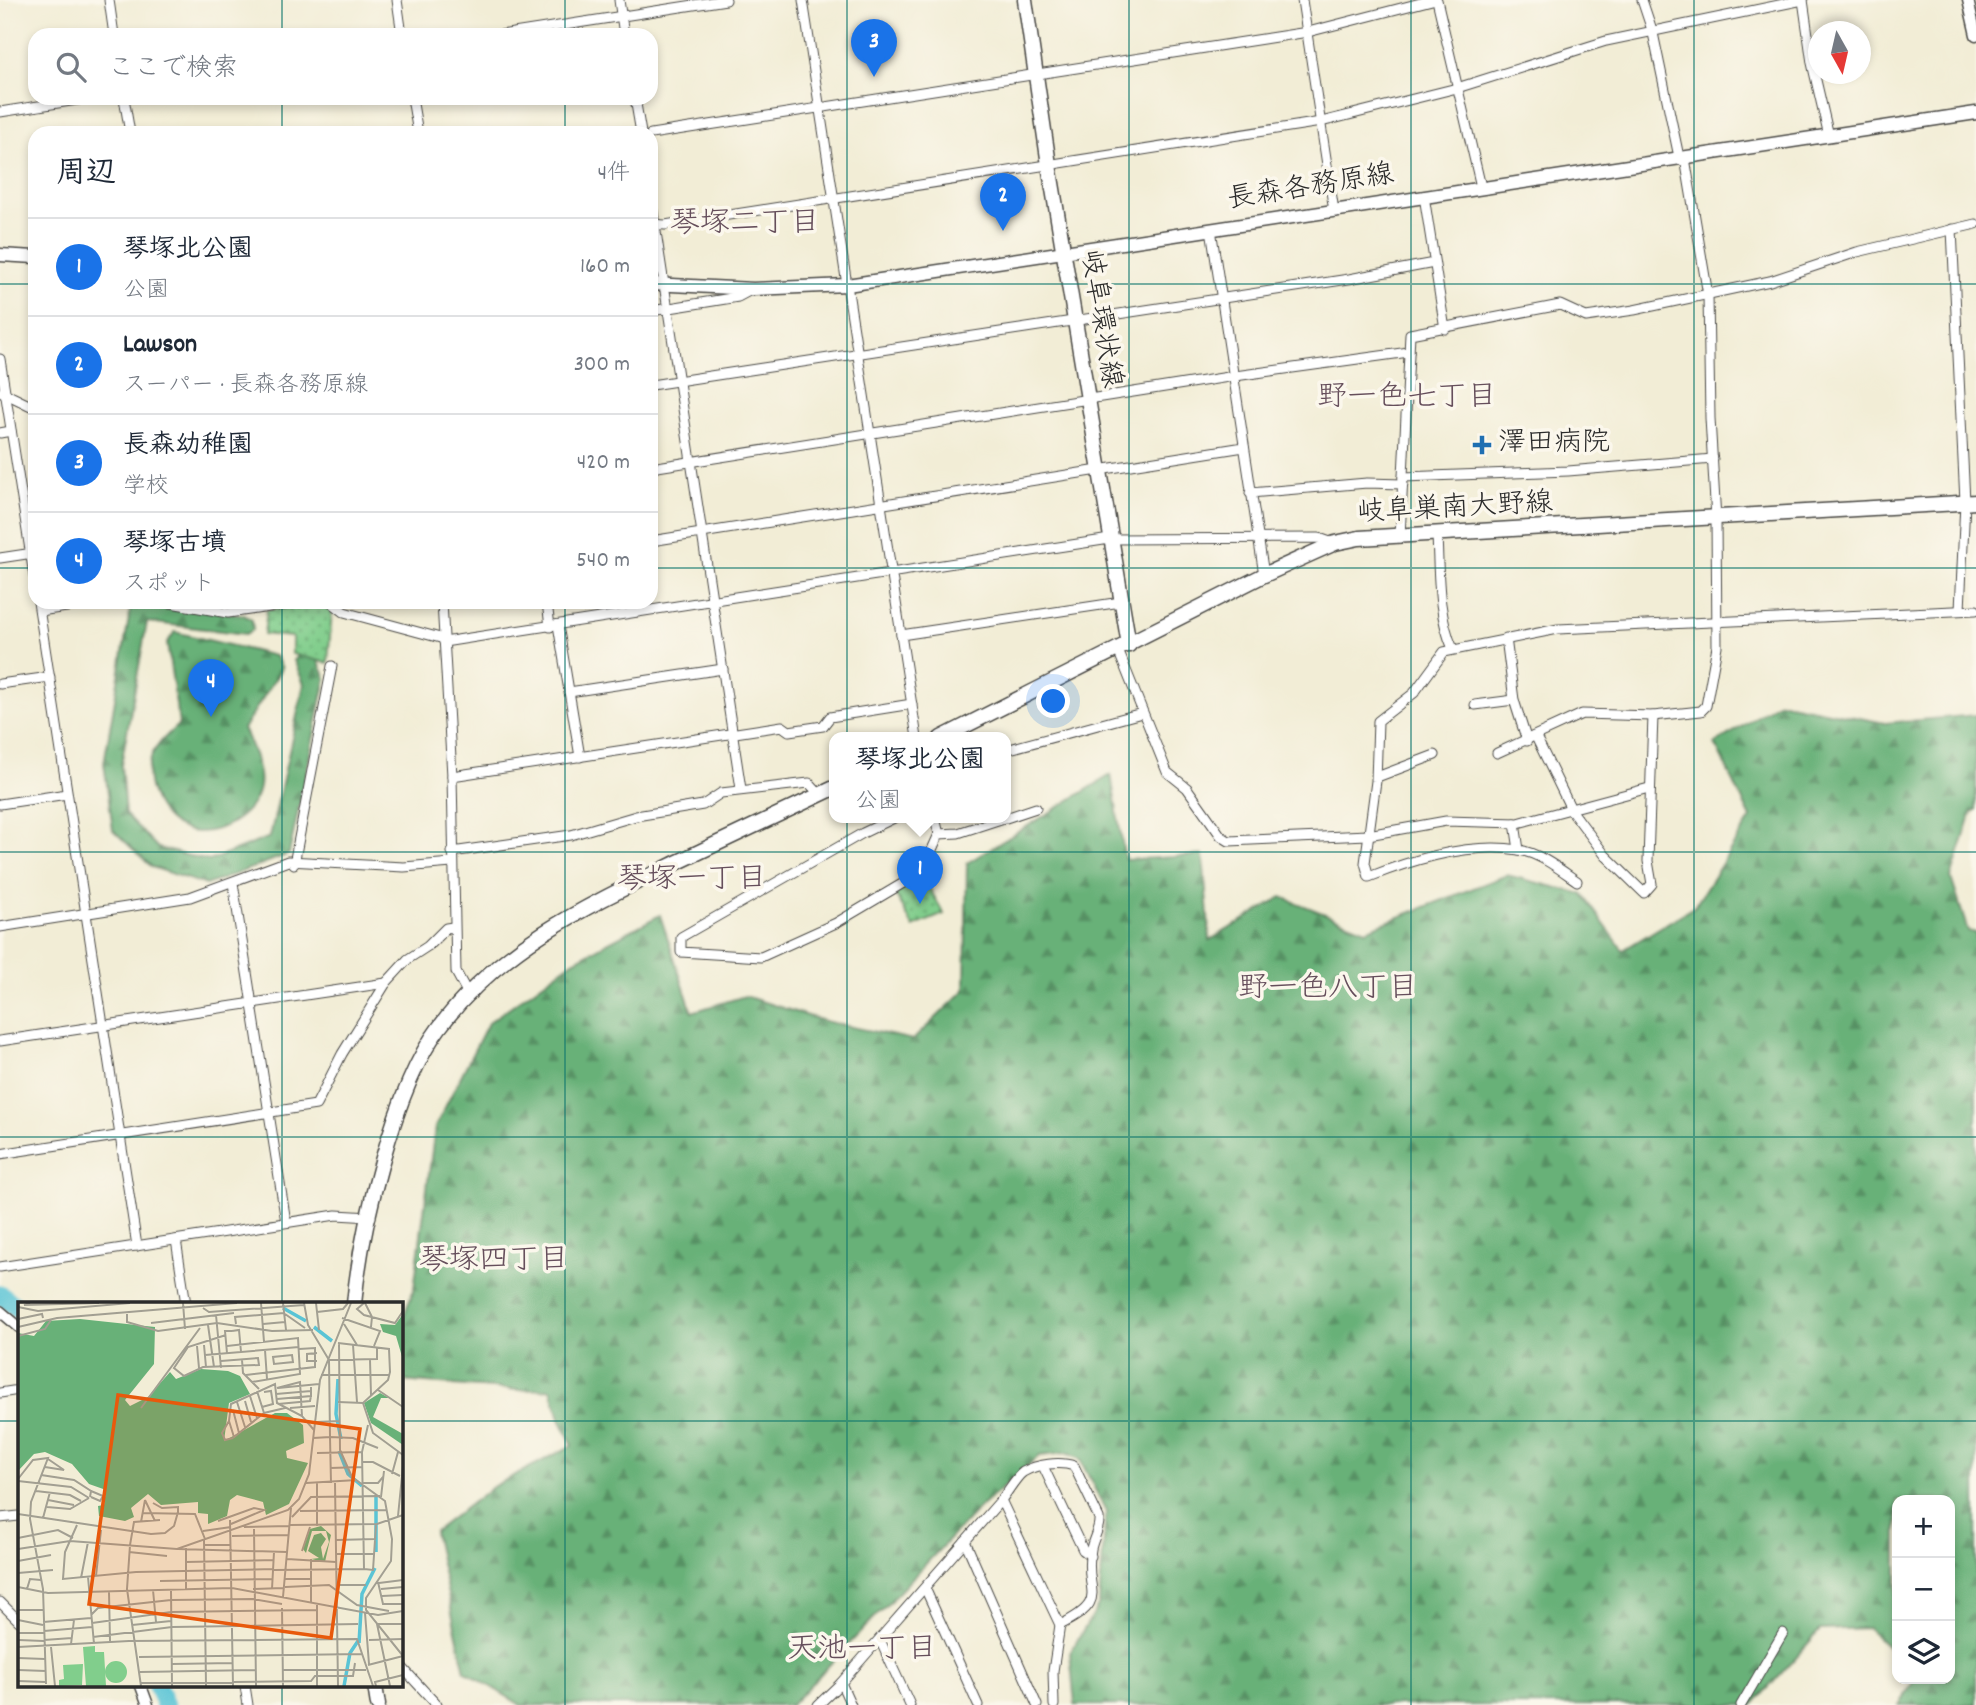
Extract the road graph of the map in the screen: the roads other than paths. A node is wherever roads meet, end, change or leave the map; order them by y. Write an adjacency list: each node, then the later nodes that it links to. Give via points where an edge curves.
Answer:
1 (109, 0): 13 (street)
2 (397, 0): 14 (street)
3 (619, 0): 12 (street)
4 (726, 0): 12 (street)
5 (803, 0): 26 (street)
6 (1025, 0): 20 (main road, 岐阜環状線)
7 (1303, 0): 17 (street)
8 (1434, 0): 17 (street); 21 (street)
9 (1642, 0): 18 (street)
10 (1803, 0): 18 (street); 34 (street)
11 (1968, 0): 19 (street)
12 (621, 16): 15 (street); 16 (street)
13 (113, 28)
14 (401, 28)
15 (545, 28)
16 (623, 28)
17 (1308, 32): 20 (street); 29 (street)
18 (1653, 33): 21 (street, via 1606,41); 35 (street)
19 (1976, 35)
20 (1036, 73): 26 (street); 36 (main road, 岐阜環状線)
21 (1457, 88): 29 (street); 37 (street)
22 (45, 105): 27 (street)
23 (125, 105): 30 (street)
24 (413, 105): 31 (street)
25 (636, 105): 32 (street)
26 (819, 107): 33 (street); 39 (street)
27 (0, 112)
28 (1976, 113): 34 (main road, 長森各務原線)
29 (1321, 122): 36 (street); 40 (street)
30 (129, 126)
31 (417, 126)
32 (640, 126)
33 (658, 133)
34 (1829, 136): 35 (main road, 長森各務原線)
35 (1679, 157): 37 (main road, 長森各務原線); 53 (street, via 1686,164)
36 (1049, 165): 39 (street); 45 (main road, 岐阜環状線)
37 (1481, 187): 38 (main road, 長森各務原線)
38 (1424, 196): 40 (main road, 長森各務原線); 48 (street)
39 (834, 198): 41 (street); 50 (street)
40 (1334, 211): 43 (main road, 長森各務原線)
41 (658, 224)
42 (1976, 224): 44 (street)
43 (1211, 229): 45 (main road, 長森各務原線); 54 (street)
44 (1952, 229): 53 (street); 78 (street)
45 (1063, 252): 50 (main road, 長森各務原線); 57 (main road, 岐阜環状線)
46 (0, 255): 47 (main road)
47 (28, 257)
48 (1434, 263): 54 (street); 58 (street)
49 (658, 284): 52 (main road, 長森各務原線)
50 (847, 285): 52 (main road, 長森各務原線); 60 (street)
51 (658, 286): 55 (street)
52 (753, 289): 55 (street, via 738,297)
53 (1708, 295): 58 (street, via 1586,317 1560,305); 72 (street)
54 (1222, 297): 57 (street); 62 (street)
55 (667, 308): 56 (street); 63 (street)
56 (658, 310)
57 (1075, 321): 60 (street); 66 (main road, 岐阜環状線)
58 (1445, 329): 59 (street, via 1410,334)
59 (1409, 352): 62 (street); 76 (street)
60 (857, 353): 63 (street); 70 (street)
61 (0, 359): 65 (street)
62 (1235, 376): 66 (street); 71 (street)
63 (678, 381): 64 (street); 73 (street)
64 (658, 384)
65 (3, 392): 67 (street); 68 (street)
66 (1087, 400): 70 (street); 75 (main road, 岐阜環状線)
67 (28, 404)
68 (11, 431): 69 (street); 81 (street)
69 (0, 433)
70 (869, 435): 73 (street); 79 (street)
71 (1244, 447): 75 (street); 77 (street)
72 (1713, 459): 76 (street); 80 (street)
73 (691, 461): 74 (street); 82 (street)
74 (658, 467)
75 (1099, 471): 79 (street); 85 (main road, 岐阜環状線)
76 (1403, 480): 77 (street); 84 (street)
77 (1251, 493): 87 (street)
78 (1971, 502): 80 (main road, 岐阜巣南大野線); 101 (street)
79 (880, 505): 82 (street); 91 (street)
80 (1716, 519): 83 (main road, 岐阜巣南大野線); 103 (street)
81 (28, 530)
82 (702, 533): 86 (street); 93 (street)
83 (1437, 536): 84 (main road, 岐阜巣南大野線); 109 (street, via 1440,611)
84 (1400, 537): 88 (main road, 岐阜巣南大野線)
85 (1110, 539): 87 (street); 91 (street); 94 (main road, 岐阜環状線)
86 (658, 540)
87 (1256, 540): 88 (street, via 1319,538); 92 (street)
88 (1335, 543): 92 (main road, 岐阜巣南大野線)
89 (28, 554): 90 (street)
90 (0, 558)
91 (891, 573): 93 (street); 105 (street)
92 (1264, 575): 108 (main road, 岐阜巣南大野線)
93 (712, 601): 104 (street); 111 (street)
94 (1121, 602): 105 (street); 108 (main road, 岐阜環状線)
95 (39, 609): 112 (street)
96 (202, 609): 97 (street, via 228,614)
97 (242, 609)
98 (340, 609): 107 (street)
99 (442, 609): 107 (street)
100 (549, 609): 104 (street)
101 (1960, 610): 102 (street); 103 (street)
102 (1976, 610)
103 (1716, 620): 106 (street, via 1558,629); 119 (street, via 1717,646 1706,705 1701,711)
104 (554, 626): 107 (street); 114 (street)
105 (901, 635): 116 (street)
106 (1506, 638): 109 (street); 115 (street)
107 (444, 640): 128 (street)
108 (1124, 648): 118 (street); 121 (main road, 岐阜巣南大野線)
109 (1453, 649): 129 (street, via 1444,652 1413,693 1378,722)
110 (332, 666): 148 (street)
111 (723, 669): 114 (street); 122 (street)
112 (50, 677): 113 (street); 133 (street)
113 (0, 684)
114 (569, 692): 127 (street)
115 (1514, 700): 117 (street); 123 (street)
116 (912, 704): 120 (street); 122 (street, via 830,717 823,726)
117 (1475, 705)
118 (1142, 713): 124 (street); 144 (street, via 1167,772 1179,779 1209,822 1229,841)
119 (1653, 716): 123 (street, via 1582,713); 130 (street)
120 (916, 732)
121 (953, 732)
122 (733, 733): 127 (street); 131 (street)
123 (1532, 739): 125 (street); 137 (street)
124 (1011, 749)
125 (1497, 753)
126 (1435, 755): 129 (street)
127 (580, 757): 128 (street)
128 (452, 776): 146 (street)
129 (1377, 777): 144 (street)
130 (1649, 788): 137 (street); 137 (street, via 1651,884 1644,893 1605,855)
131 (741, 789): 134 (street, via 809,783); 146 (street, via 721,793 703,805 636,816 571,835)
132 (829, 790): 134 (main road)
133 (67, 794): 135 (street); 151 (street)
134 (820, 795): 155 (main road, via 545,929)
135 (0, 804)
136 (1037, 808): 138 (street)
137 (1572, 811): 142 (street)
138 (1011, 816)
139 (884, 823): 143 (street, via 681,937 681,952 761,957 836,923 922,872)
140 (936, 823): 143 (street)
141 (989, 823): 143 (street)
142 (1515, 823): 144 (street, via 1446,821); 145 (street)
143 (939, 834)
144 (1368, 835): 145 (street, via 1365,863 1369,877 1441,854)
145 (1519, 850): 149 (street)
146 (452, 852): 147 (street)
147 (453, 863): 148 (street, via 404,867); 153 (street)
148 (294, 864): 150 (street, via 288,861)
149 (1577, 881)
150 (233, 883): 151 (street, via 190,897); 156 (street)
151 (86, 913): 152 (street); 157 (street)
152 (0, 927)
153 (453, 927): 154 (street, via 408,959); 155 (street, via 456,972)
154 (386, 984): 156 (street); 159 (street, via 316,1105)
155 (468, 994): 162 (main road, via 438,1029 413,1075 384,1157)
156 (251, 1003): 157 (street); 159 (street)
157 (103, 1026): 158 (street); 160 (street)
158 (0, 1041)
159 (269, 1112): 160 (street); 163 (street)
160 (120, 1135): 161 (street); 165 (street)
161 (0, 1154)
162 (371, 1217): 163 (street, via 336,1215); 168 (main road)
163 (286, 1223): 164 (street)
164 (176, 1240): 165 (street); 167 (street)
165 (137, 1246): 166 (street)
166 (0, 1266)
167 (186, 1302)
168 (354, 1302)
169 (0, 1311): 170 (street)
170 (18, 1326)
171 (18, 1390): 172 (street)
172 (0, 1393)
173 (1043, 1466): 174 (street, via 1023,1472); 178 (street, via 1083,1550); 178 (street, via 1074,1466 1099,1518)
174 (1001, 1500): 177 (street); 182 (street)
175 (18, 1516): 176 (street)
176 (0, 1518)
177 (965, 1541): 179 (street); 194 (street)
178 (1091, 1556): 182 (street, via 1094,1593 1090,1603)
179 (925, 1588): 184 (street); 193 (street)
180 (0, 1602): 181 (street)
181 (18, 1620)
182 (1060, 1625): 195 (street, via 1052,1671)
183 (1783, 1633): 196 (street)
184 (880, 1640): 186 (street); 192 (street)
185 (402, 1667): 189 (street)
186 (841, 1683): 190 (street); 191 (street)
187 (142, 1688): 188 (street)
188 (148, 1705)
189 (437, 1705)
190 (818, 1705)
191 (851, 1705)
192 (910, 1705)
193 (978, 1705)
194 (1037, 1705)
195 (1054, 1705)
196 (1741, 1705)

